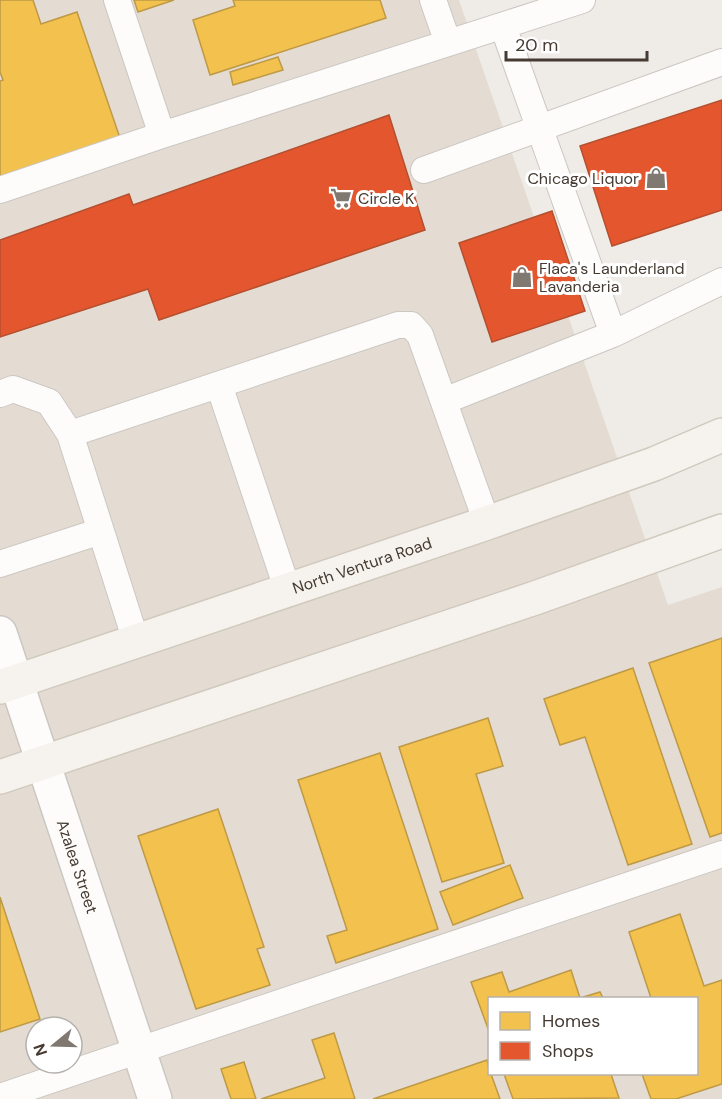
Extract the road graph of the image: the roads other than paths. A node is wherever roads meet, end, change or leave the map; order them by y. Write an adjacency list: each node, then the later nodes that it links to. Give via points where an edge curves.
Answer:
1 (117, 0): 8 (lane)
2 (433, 0): 5 (lane)
3 (582, 0): 4 (lane)
4 (503, 26): 5 (lane); 7 (lane)
5 (448, 43): 8 (lane)
6 (722, 62): 7 (lane)
7 (538, 128): 9 (lane); 12 (lane)
8 (162, 135): 10 (lane)
9 (424, 170)
10 (0, 190)
11 (722, 281): 12 (lane)
12 (613, 334): 15 (lane)
13 (219, 385): 15 (lane, via 398,325 411,325 420,335); 16 (lane); 22 (lane)
14 (0, 394): 16 (lane, via 13,389 49,402)
15 (444, 401): 18 (lane)
16 (70, 435): 19 (lane)
17 (722, 435): 18 (main road, North Ventura Road, via 654,464)
18 (487, 523): 22 (main road, North Ventura Road)
19 (101, 531): 21 (lane); 24 (lane)
20 (722, 531): 26 (main road)
21 (0, 564)
22 (288, 591): 24 (main road, North Ventura Road)
23 (0, 633): 25 (street, Azalea Street)
24 (136, 641): 25 (main road, North Ventura Road)
25 (8, 684): 26 (street, Azalea Street)
26 (44, 763): 27 (main road); 29 (street, Azalea Street)
27 (0, 777)
28 (722, 854): 29 (lane)
29 (138, 1051): 30 (lane); 31 (street, Azalea Street)
30 (0, 1097)
31 (155, 1099)

